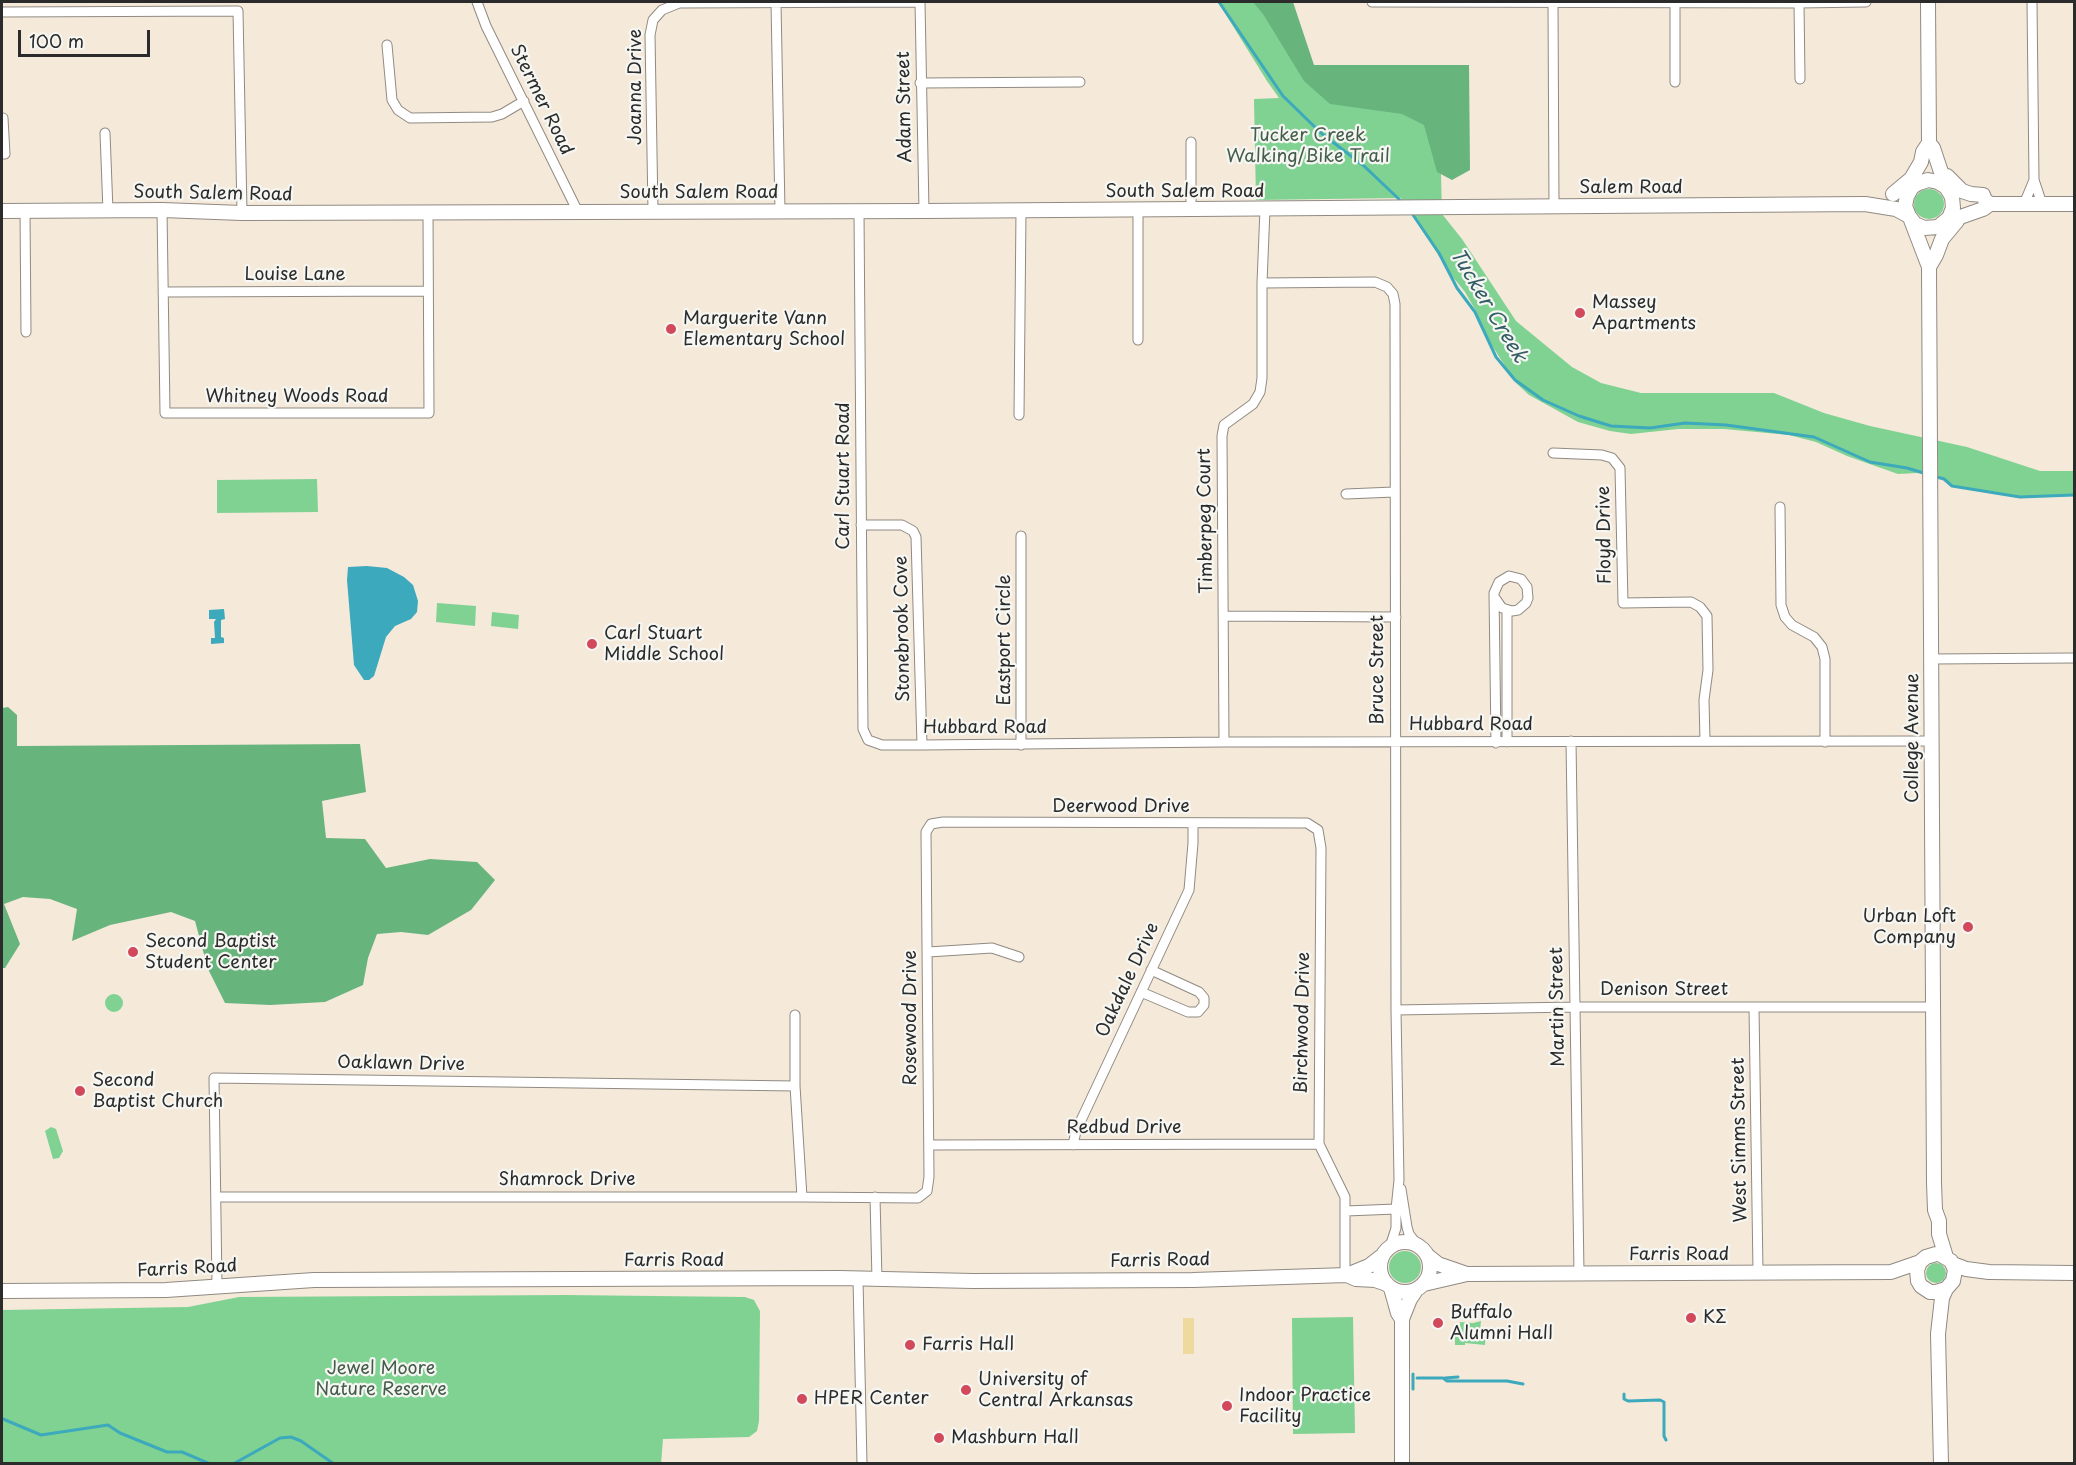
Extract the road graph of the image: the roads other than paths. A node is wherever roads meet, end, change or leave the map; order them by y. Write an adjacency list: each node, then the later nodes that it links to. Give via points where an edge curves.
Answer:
1 (477, 2): 17 (street, Stermer Road)
2 (920, 2): 8 (street, Joanna Drive); 16 (street, Adam Street)
3 (1372, 2): 9 (street)
4 (1675, 2): 9 (street); 10 (street); 15 (street)
5 (1866, 2): 10 (street)
6 (1928, 2): 21 (street)
7 (2032, 2): 24 (street)
8 (776, 3): 42 (street, Joanna Drive, via 680,3 662,10 653,20); 43 (street)
9 (1553, 3): 33 (street)
10 (1799, 3): 13 (street)
11 (2, 12): 48 (street, via 238,11)
12 (387, 45): 17 (street, via 392,100 410,118 492,117)
13 (1800, 79)
14 (1080, 82): 16 (street)
15 (1675, 82)
16 (921, 83): 47 (street, Adam Street)
17 (524, 101): 45 (street, Stermer Road)
18 (2, 118): 22 (street)
19 (105, 133): 41 (street)
20 (1191, 142): 35 (street)
21 (1928, 146): 23 (street, via 1933,148); 25 (street, via 1923,171); 27 (street, via 1911,179)
22 (2, 154)
23 (1941, 170): 26 (street); 28 (street, via 1956,187 1983,195)
24 (2034, 180): 29 (street); 30 (street)
25 (1913, 186): 26 (street, via 1933,180); 27 (street, Salem Road); 51 (street, via 1905,201)
26 (1948, 189): 28 (street, via 1963,198); 50 (street, via 1953,208)
27 (1893, 194): 32 (street, Salem Road)
28 (1988, 202): 29 (street); 50 (street, via 1983,209)
29 (2024, 204): 30 (street)
30 (2042, 204): 31 (street)
31 (2074, 204)
32 (1869, 205): 33 (street, Salem Road); 51 (street, Salem Road, via 1896,209)
33 (1554, 206): 34 (street, Salem Road)
34 (1397, 207): 36 (street, South Salem Road)
35 (1191, 209): 36 (street, South Salem Road); 38 (street, South Salem Road)
36 (1265, 209): 53 (street, Timberpeg Court)
37 (162, 210): 41 (street, South Salem Road); 48 (street, South Salem Road); 55 (street)
38 (1138, 210): 44 (street, South Salem Road); 57 (street)
39 (2, 211): 40 (street, South Salem Road)
40 (25, 211): 41 (street, South Salem Road); 56 (street)
41 (108, 211)
42 (653, 211): 43 (street, South Salem Road); 45 (street, South Salem Road)
43 (780, 211): 46 (street, South Salem Road)
44 (1021, 211): 47 (street, South Salem Road); 58 (street)
45 (578, 212): 49 (street, South Salem Road)
46 (859, 212): 47 (street, South Salem Road); 63 (street, Carl Stuart Road)
47 (924, 212)
48 (242, 213): 49 (street, South Salem Road)
49 (428, 213): 54 (street)
50 (1949, 222): 51 (street, via 1933,228); 52 (street, College Avenue, via 1934,240)
51 (1912, 223): 52 (street, College Avenue)
52 (1930, 265): 70 (street, College Avenue)
53 (1262, 283): 60 (street, Bruce Street, via 1375,282 1393,294); 67 (street, Timberpeg Court, via 1260,392 1253,404 1224,425 1222,436)
54 (428, 291): 55 (street, Louise Lane); 55 (street, Whitney Woods Road, via 429,414 165,413)
55 (163, 292)
56 (26, 332)
57 (1138, 340)
58 (1019, 415)
59 (1553, 453): 73 (street, Floyd Drive, via 1602,455 1612,458 1620,468 1623,603 1691,603 1700,606 1707,616)
60 (1394, 492): 61 (street); 68 (street, Bruce Street)
61 (1346, 494)
62 (1780, 507): 79 (street, via 1781,606 1792,625 1822,646)
63 (861, 525): 71 (street, Carl Stuart Road, via 863,729); 80 (street, Stonebrook Cove, via 902,525 916,537)
64 (1021, 536): 81 (street, Eastport Circle)
65 (1495, 598): 66 (street); 66 (street, via 1496,587 1503,578 1515,577 1525,582 1529,592 1526,603 1518,610); 77 (street)
66 (1507, 610): 78 (street)
67 (1224, 616): 68 (street); 75 (street, Timberpeg Court)
68 (1396, 616): 76 (street, Bruce Street)
69 (2074, 658): 70 (street)
70 (1932, 659): 74 (street, College Avenue)
71 (868, 740): 80 (street, Hubbard Road, via 882,745)
72 (1571, 741): 73 (street, Hubbard Road); 78 (street, Hubbard Road); 89 (street, Martin Street)
73 (1705, 741): 79 (street, Hubbard Road)
74 (1930, 741): 79 (street, Hubbard Road); 91 (street, College Avenue)
75 (1224, 742): 76 (street, Hubbard Road); 81 (street, Hubbard Road)
76 (1396, 742): 77 (street, Hubbard Road); 92 (street, Bruce Street)
77 (1496, 742): 78 (street, Hubbard Road)
78 (1508, 742)
79 (1825, 742)
80 (922, 745): 81 (street, Hubbard Road)
81 (1021, 745)
82 (1193, 824): 83 (street, Deerwood Drive, via 1307,823); 84 (street, Deerwood Drive, via 943,822 931,824); 87 (street, Oakdale Drive, via 1188,890)
83 (1318, 830): 95 (street, Birchwood Drive)
84 (926, 832): 85 (street, Rosewood Drive)
85 (928, 952): 86 (street, via 992,948); 96 (street, Rosewood Drive)
86 (1019, 957)
87 (1151, 970): 88 (street, Oakdale Drive); 88 (street, via 1199,992 1204,1005 1198,1012 1188,1012)
88 (1141, 992): 97 (street, Oakdale Drive)
89 (1575, 1006): 90 (street, Denison Street); 92 (street, Denison Street); 113 (street, Martin Street)
90 (1754, 1007): 91 (street, Denison Street); 110 (street, West Simms Street)
91 (1933, 1007): 105 (street, College Avenue)
92 (1396, 1010): 98 (street, Bruce Street)
93 (795, 1015): 94 (street)
94 (795, 1086): 99 (street, Oaklawn Drive, via 214,1078); 100 (street)
95 (1319, 1144): 97 (street, Redbud Drive); 104 (street, Birchwood Drive, via 1345,1197)
96 (929, 1145): 97 (street, Redbud Drive); 102 (street, Rosewood Drive, via 927,1191)
97 (1073, 1145)
98 (1399, 1180): 103 (street, Bruce Street); 107 (street, Bruce Street, via 1409,1234)
99 (217, 1197): 100 (street, Shamrock Drive); 119 (street, Oaklawn Drive)
100 (802, 1197): 101 (street, Shamrock Drive)
101 (874, 1197): 102 (street, Shamrock Drive); 118 (street)
102 (918, 1198)
103 (1396, 1209): 104 (street); 106 (street, Bruce Street, via 1396,1228)
104 (1346, 1210): 116 (street, Birchwood Drive)
105 (1935, 1210): 108 (street, College Avenue); 109 (street, College Avenue)
106 (1386, 1251): 107 (street, via 1404,1242); 116 (street, Farris Road, via 1369,1266); 120 (street, via 1380,1270)
107 (1423, 1251): 115 (street, Farris Road, via 1438,1264); 123 (street, via 1430,1271)
108 (1924, 1259): 109 (street, via 1936,1254); 111 (street, Farris Road); 121 (street, via 1917,1270)
109 (1949, 1261): 112 (street, via 1966,1269); 122 (street, via 1955,1276)
110 (1758, 1272): 111 (street, Farris Road); 113 (street, Farris Road)
111 (1891, 1272): 121 (street, Farris Road)
112 (1989, 1272): 114 (street); 122 (street)
113 (1579, 1273): 115 (street, Farris Road)
114 (2074, 1273)
115 (1467, 1274): 123 (street, Farris Road)
116 (1346, 1275): 118 (street, Farris Road, via 1186,1280); 120 (street, Farris Road)
117 (858, 1279): 118 (street, Farris Road); 119 (street, Farris Road, via 315,1280); 127 (street)
118 (877, 1280)
119 (217, 1286): 124 (street, Farris Road)
120 (1389, 1286): 123 (street, via 1406,1292); 125 (street)
121 (1923, 1286): 122 (street, via 1936,1292); 126 (street)
122 (1949, 1286): 126 (street, via 1941,1305)
123 (1420, 1287): 125 (street)
124 (2, 1291)
125 (1402, 1319): 128 (street)
126 (1938, 1334): 129 (street)
127 (862, 1464)
128 (1402, 1464)
129 (1941, 1464)

